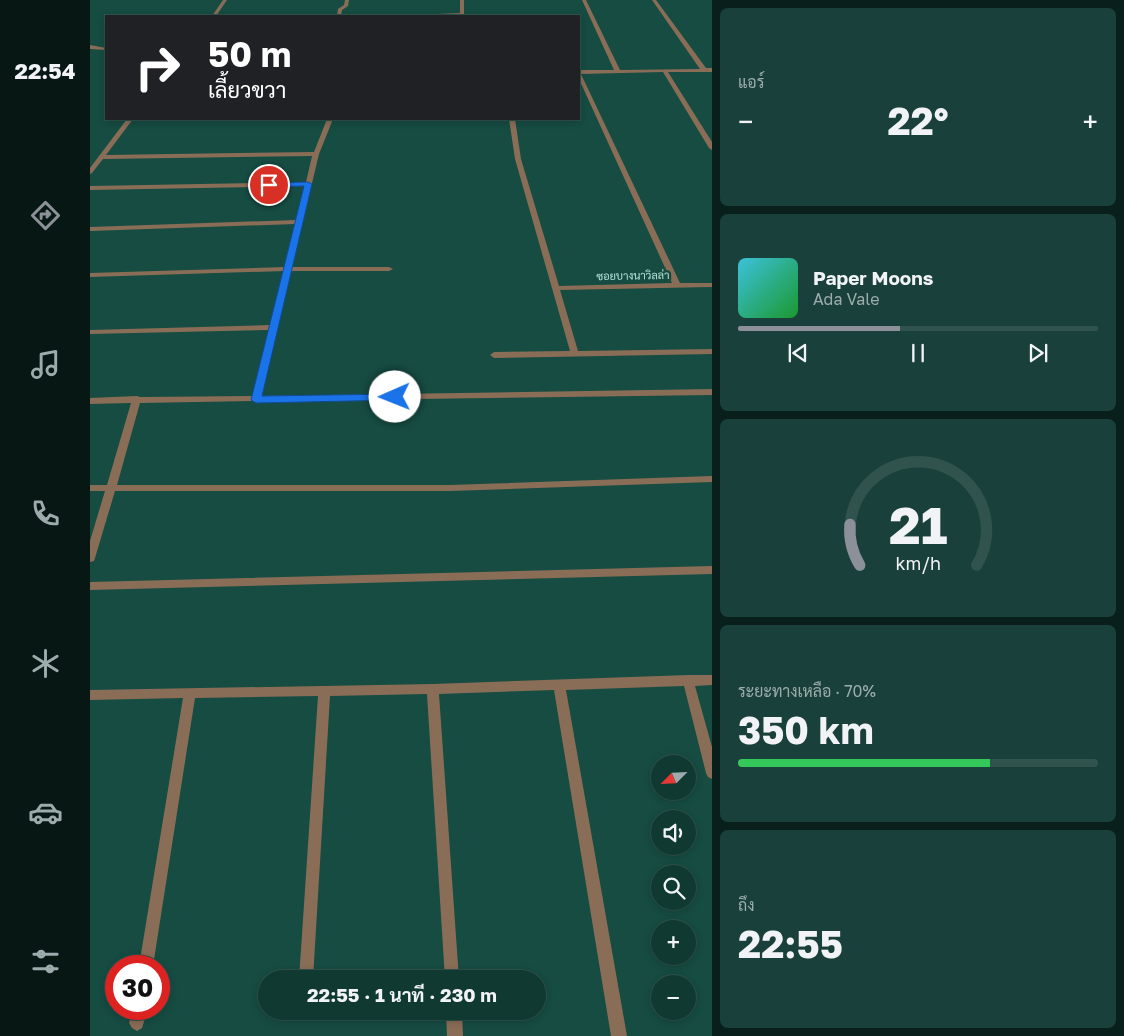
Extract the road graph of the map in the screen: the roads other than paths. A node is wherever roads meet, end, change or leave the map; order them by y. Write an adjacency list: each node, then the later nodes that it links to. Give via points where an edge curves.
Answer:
1 (225, 0): 6 (street)
2 (347, 0): 7 (street)
3 (462, 0): 8 (street)
4 (584, 0): 14 (street)
5 (654, 0): 11 (street)
6 (215, 15)
7 (339, 15)
8 (463, 15)
9 (90, 47): 10 (street)
10 (105, 49)
11 (704, 70): 12 (street); 13 (street)
12 (712, 70)
13 (665, 71): 14 (street); 20 (street)
14 (618, 72): 15 (street)
15 (580, 73)
16 (580, 75): 32 (street)
17 (129, 120): 22 (street)
18 (330, 120): 21 (street)
19 (512, 120): 33 (street, via 518,159)
20 (712, 148)
21 (316, 154): 22 (street); 24 (street)
22 (102, 156): 23 (street)
23 (90, 172)
24 (308, 184): 25 (street); 26 (street)
25 (90, 188)
26 (299, 222): 27 (street); 28 (street)
27 (90, 229)
28 (287, 269): 29 (street); 30 (street); 34 (street)
29 (389, 269)
30 (90, 276)
31 (712, 285): 32 (street, ซอยบางนาวิลล่า)
32 (677, 286): 33 (street, ซอยบางนาวิลล่า)
33 (555, 288): 37 (street)
34 (273, 327): 35 (street); 41 (street)
35 (90, 332)
36 (712, 351): 37 (street)
37 (574, 352): 38 (street)
38 (494, 355)
39 (712, 392): 41 (street)
40 (137, 400): 41 (street); 42 (street); 45 (street)
41 (256, 400)
42 (90, 401)
43 (712, 479): 45 (street, via 450,488)
44 (90, 488): 45 (street)
45 (110, 488): 46 (street)
46 (90, 558)
47 (712, 570): 48 (street)
48 (90, 586)
49 (688, 680): 50 (street); 51 (street); 56 (street)
50 (712, 680)
51 (559, 685): 52 (street); 62 (street)
52 (433, 689): 53 (street); 59 (street)
53 (324, 691): 54 (street); 58 (street)
54 (190, 692): 55 (street); 57 (street)
55 (90, 695)
56 (712, 773)
57 (148, 955)
58 (307, 970)
59 (451, 970)
60 (454, 1020): 61 (street)
61 (455, 1036)
62 (619, 1036)

